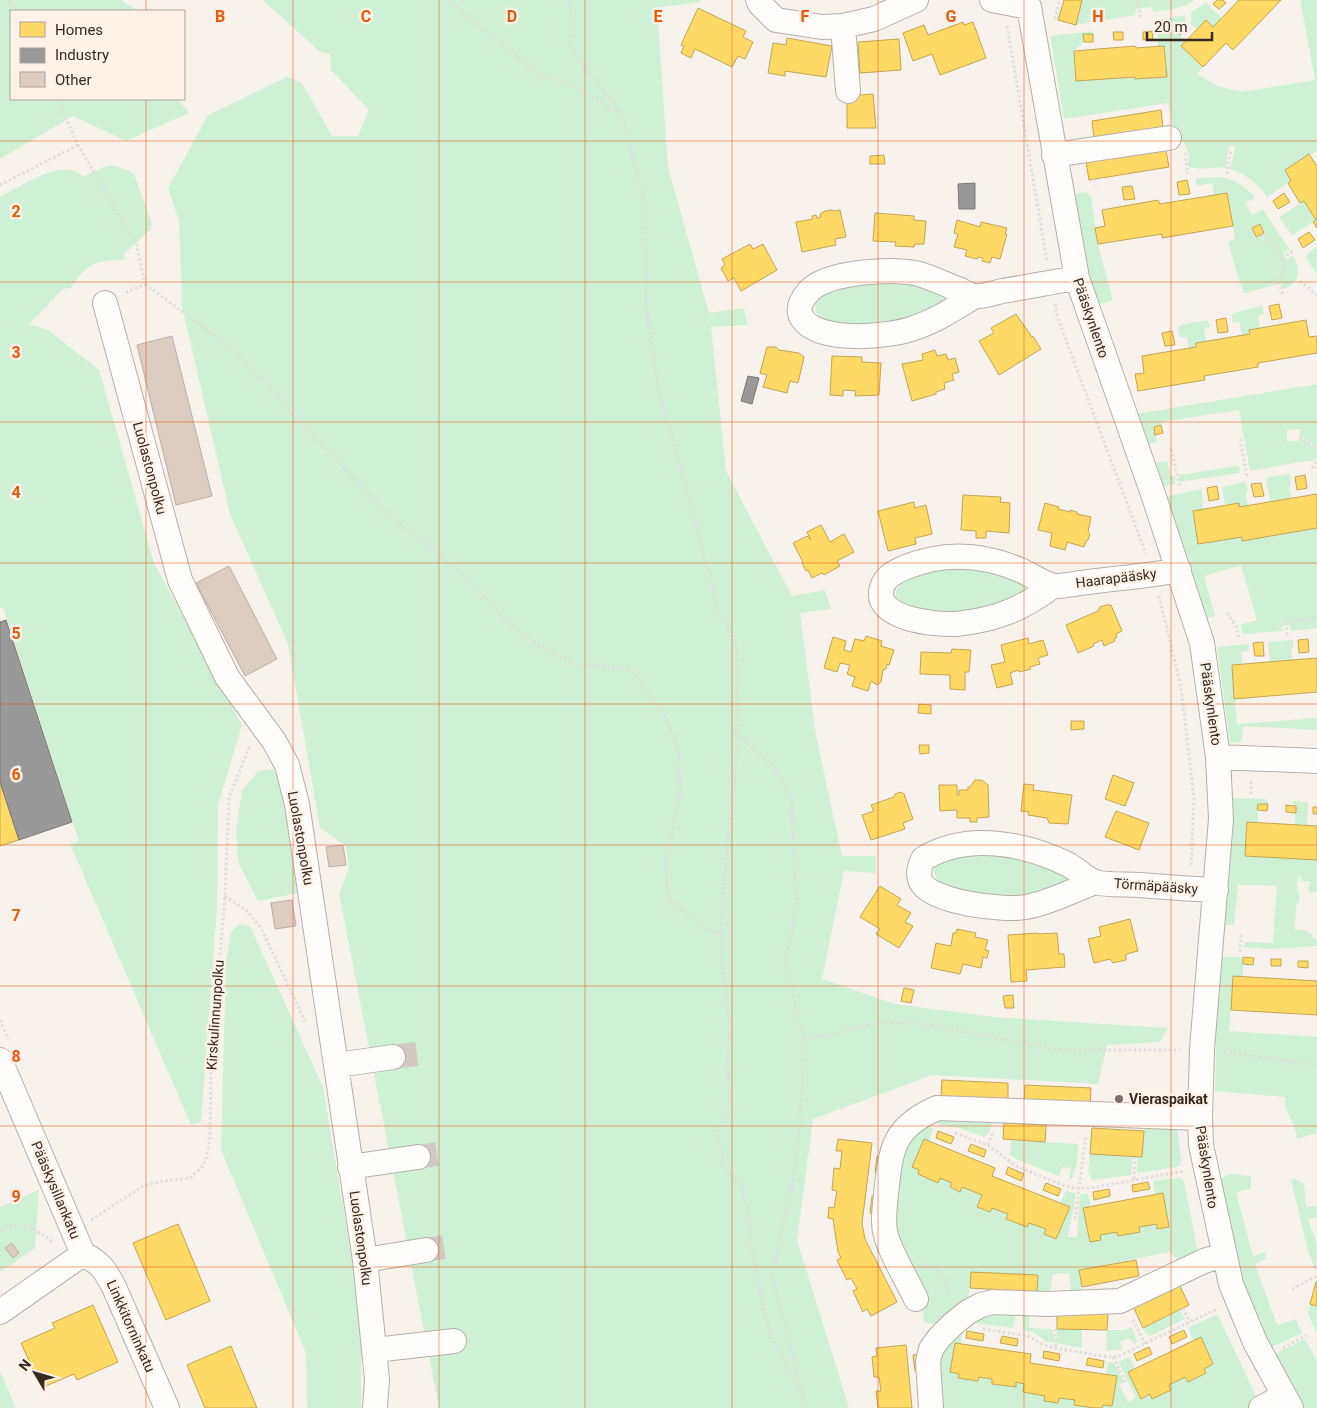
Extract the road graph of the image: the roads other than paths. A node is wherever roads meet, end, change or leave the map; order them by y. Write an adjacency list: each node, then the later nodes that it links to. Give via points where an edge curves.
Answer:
1 (758, 0): 4 (street, via 776,20 822,27)
2 (916, 0): 4 (street, via 874,18)
3 (997, 0): 7 (street, Pääskynlento, via 1029,7)
4 (843, 26): 5 (street)
5 (848, 90)
6 (1169, 138): 7 (street)
7 (1054, 155): 8 (street, Pääskynlento)
8 (1076, 278): 9 (street); 11 (street, Pääskynlento)
9 (975, 296): 9 (street, via 918,274 880,270 858,273 812,288 802,297 800,312 808,325 830,334 873,336 898,333 926,324)
10 (104, 302): 19 (street, Luolastonpolku, via 180,580 227,677 274,741 287,765 297,804)
11 (1179, 570): 12 (street, Haarapääsky); 13 (street, Pääskynlento, via 1202,643)
12 (1053, 586): 12 (street, via 1019,569 983,558 956,557 929,560 897,571 883,583 880,593 882,604 898,614 954,624 1014,611)
13 (1218, 757): 14 (street); 16 (street, Pääskynlento, via 1221,819)
14 (1317, 761)
15 (1096, 882): 15 (street, Törmäpääsky, via 1045,853 1007,844 966,845 936,852 923,859 919,871 921,882 931,891 954,900 996,908 1027,907); 16 (street, Törmäpääsky)
16 (1216, 890): 20 (street, Pääskynlento, via 1202,1049)
17 (393, 1057): 19 (street)
18 (0, 1060): 24 (street, Pääskysillankatu, via 64,1237)
19 (337, 1065): 22 (street, Luolastonpolku)
20 (1200, 1118): 25 (street, Pääskynlento, via 1205,1170); 27 (street, via 937,1108 919,1116 896,1140 890,1157 883,1219 891,1249)
21 (418, 1157): 22 (street)
22 (350, 1167): 26 (street, Luolastonpolku)
23 (426, 1250): 26 (street)
24 (83, 1254): 28 (street, Pääskysillankatu); 32 (street, Linkkitorninkatu, via 96,1260 111,1281)
25 (1223, 1255): 31 (street, Pääskynlento, via 1230,1284); 34 (street, via 1120,1301 994,1302 968,1312 951,1314 931,1348 928,1362)
26 (365, 1260): 30 (street, Luolastonpolku)
27 (916, 1298)
28 (0, 1312)
29 (454, 1341): 30 (street)
30 (375, 1350): 33 (street, Luolastonpolku)
31 (1287, 1402): 35 (street)
32 (167, 1408)
33 (375, 1408)
34 (931, 1408)
35 (1261, 1408)

